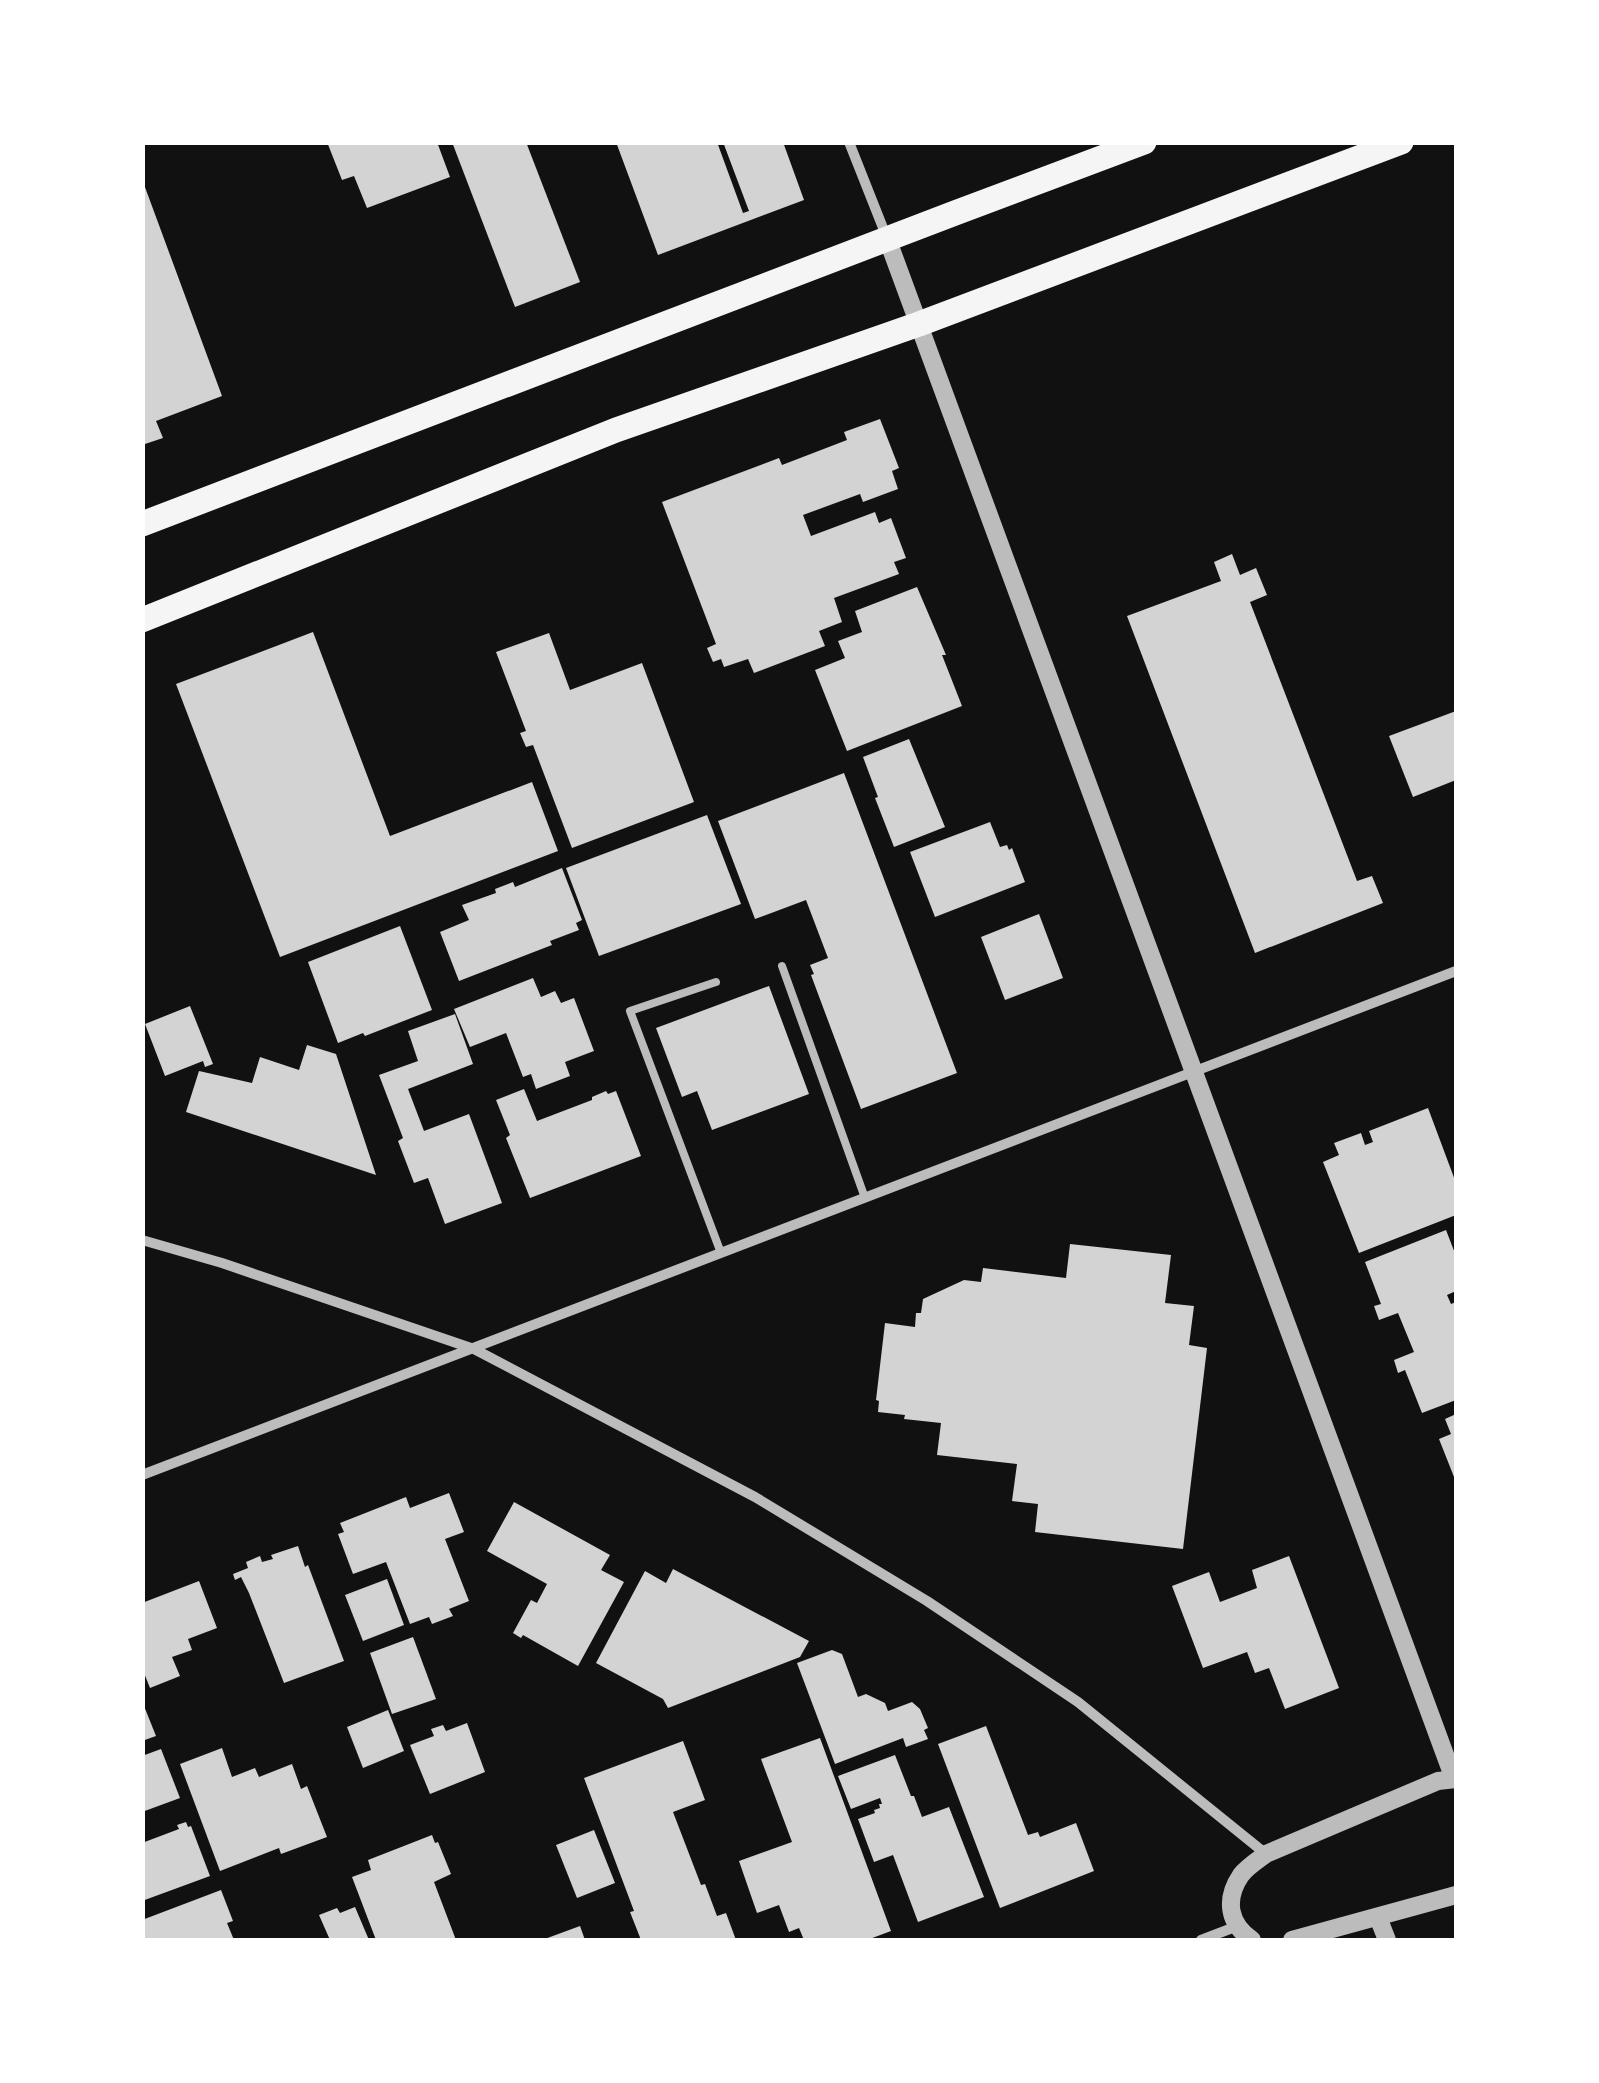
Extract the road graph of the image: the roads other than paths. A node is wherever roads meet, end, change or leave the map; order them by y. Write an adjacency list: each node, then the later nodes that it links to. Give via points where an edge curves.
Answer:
1 (849, 142): 4 (street)
2 (1144, 142): 4 (main road)
3 (1401, 142): 5 (main road)
4 (887, 238): 5 (street); 6 (main road)
5 (919, 324): 7 (main road, via 616,430); 11 (street)
6 (142, 524)
7 (142, 620)
8 (782, 966): 12 (lane)
9 (1456, 971): 11 (street)
10 (716, 982): 14 (lane, via 630,1011)
11 (1193, 1072): 12 (street); 17 (street)
12 (865, 1198): 14 (street)
13 (142, 1240): 15 (street)
14 (720, 1253): 15 (street)
15 (474, 1349): 16 (street); 18 (street, via 755,1496 927,1601 1078,1702)
16 (142, 1475)
17 (1456, 1779): 18 (street, via 1438,1780)
18 (1266, 1854): 21 (street, via 1242,1872 1233,1891)
19 (1456, 1895): 20 (street)
20 (1378, 1917): 24 (street); 25 (street)
21 (1236, 1927): 22 (street); 23 (street)
22 (1201, 1940)
23 (1252, 1940)
24 (1292, 1940)
25 (1387, 1940)

